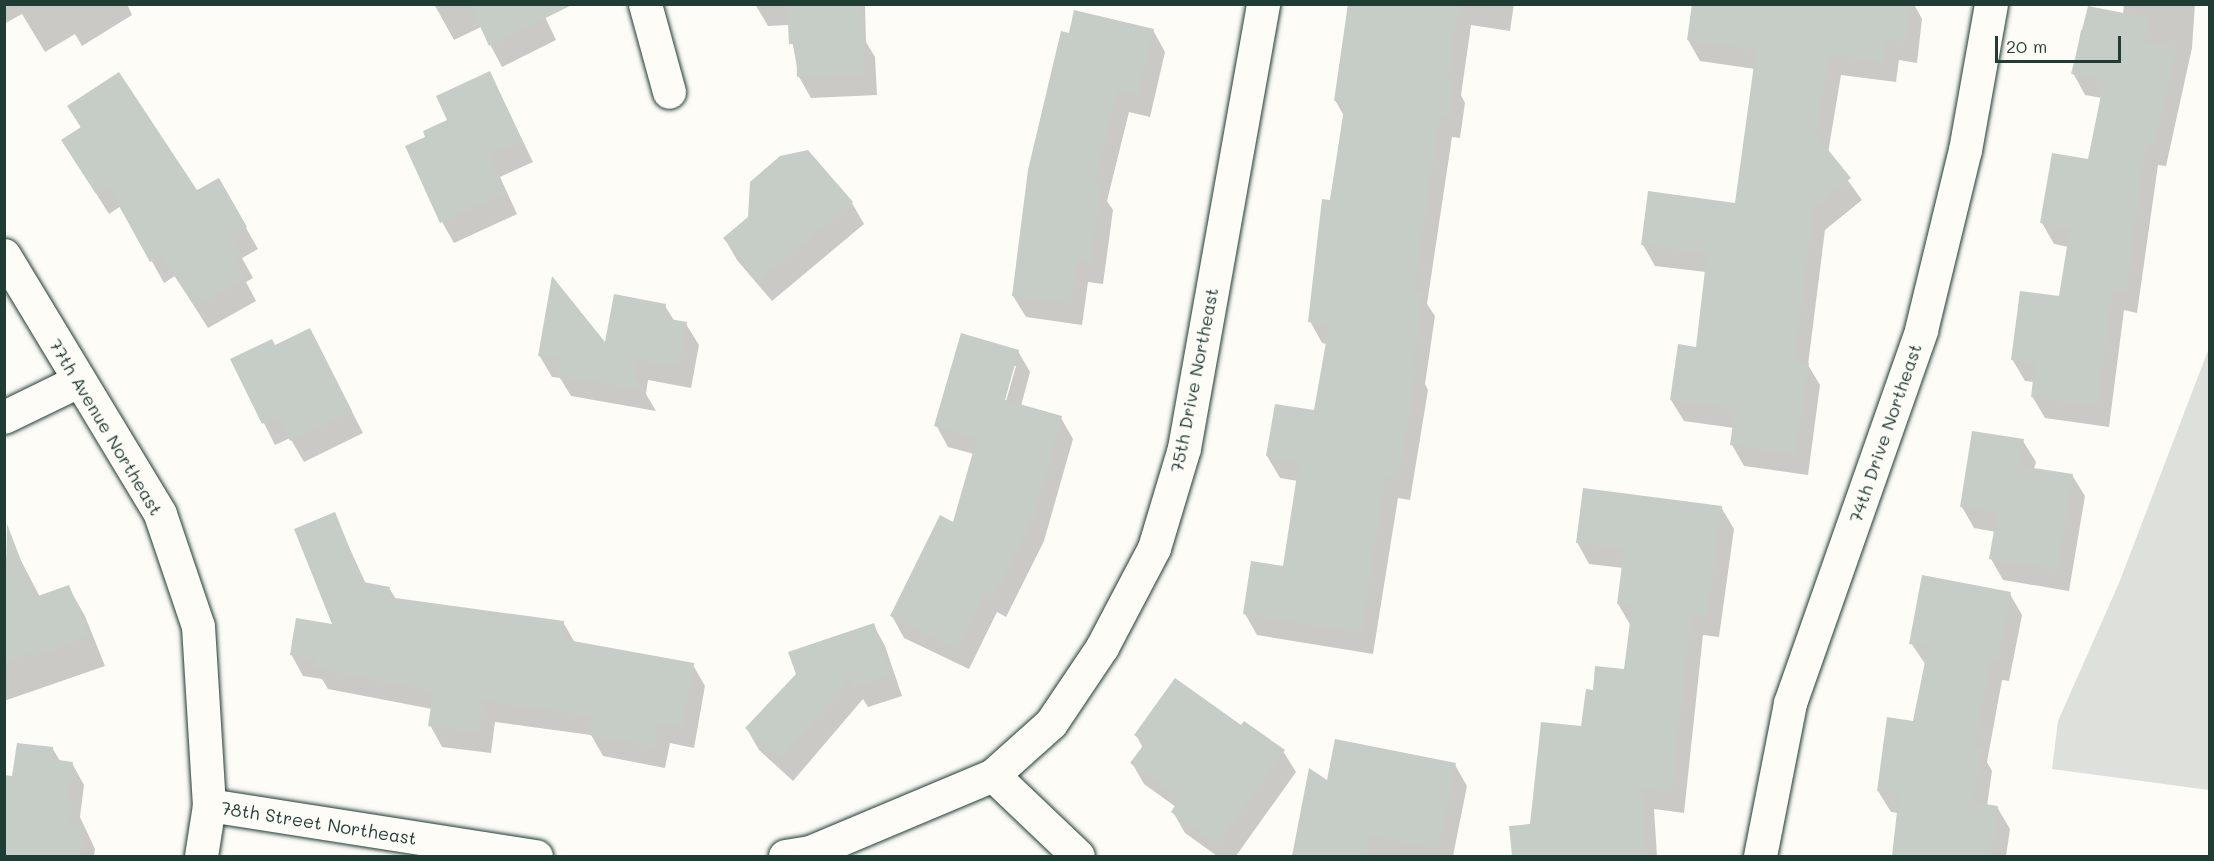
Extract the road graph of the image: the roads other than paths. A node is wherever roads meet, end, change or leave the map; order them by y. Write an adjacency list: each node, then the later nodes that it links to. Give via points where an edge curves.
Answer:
1 (645, 4): 4 (street)
2 (1263, 4): 8 (street, 75th Drive Northeast, via 1184,448 1154,548 1101,647 1051,723)
3 (1990, 4): 14 (street, 74th Drive Northeast, via 1965,150 1921,330 1790,703)
4 (669, 92)
5 (4, 255): 6 (street, 77th Avenue Northeast)
6 (78, 381): 7 (street); 9 (street, 77th Avenue Northeast, via 160,514 198,626)
7 (4, 417)
8 (993, 775): 12 (street, via 810,852); 13 (street)
9 (209, 805): 10 (street, 77th Avenue Northeast); 11 (street, 78th Street Northeast)
10 (201, 856)
11 (536, 856)
12 (785, 856)
13 (1078, 856)
14 (1760, 856)

